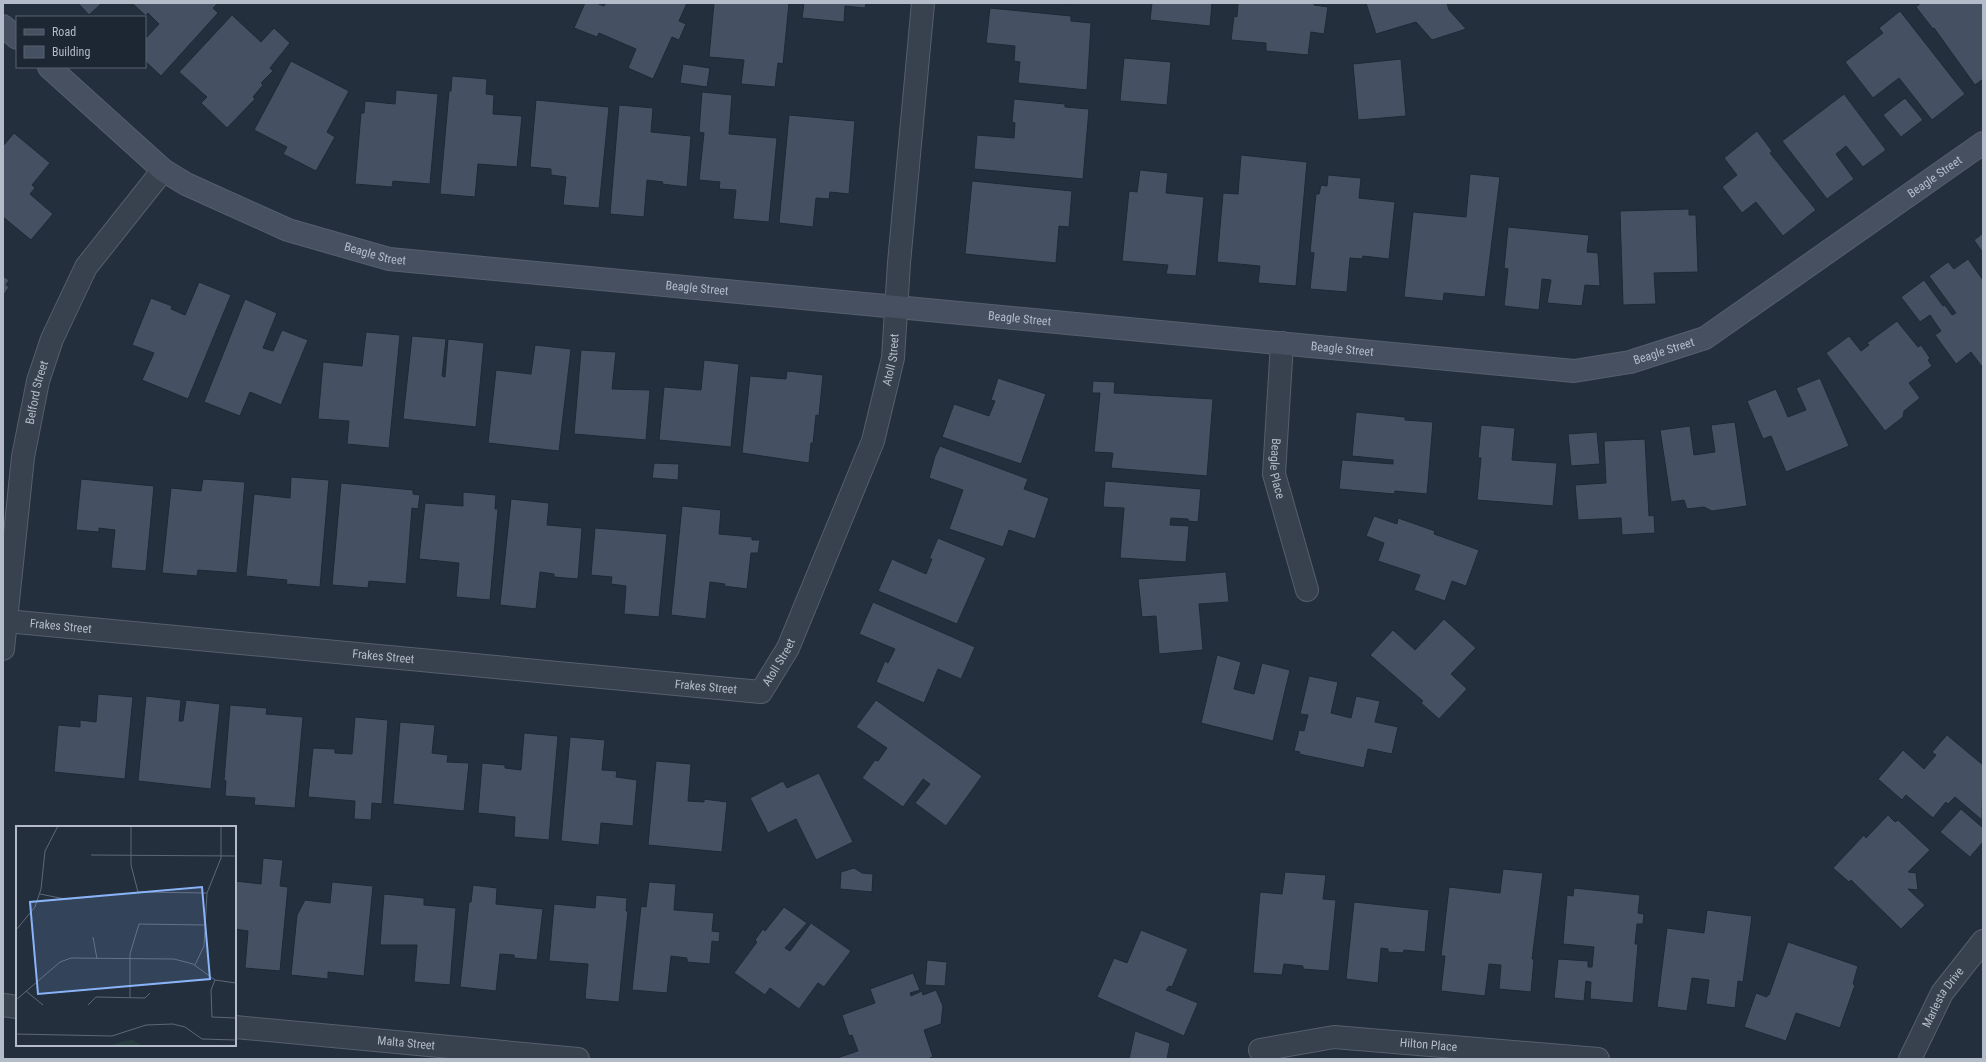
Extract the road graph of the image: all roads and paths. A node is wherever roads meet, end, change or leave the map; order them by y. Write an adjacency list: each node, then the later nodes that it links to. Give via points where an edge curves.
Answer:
1 (923, 3): 7 (street, Atoll Street)
2 (3, 26): 3 (street)
3 (16, 37)
4 (50, 68): 6 (street, Beagle Street)
5 (1983, 143): 8 (street, Beagle Street, via 1705,338 1630,362 1574,371)
6 (163, 170): 7 (street, Beagle Street, via 186,184 288,230 389,259); 10 (street, Belford Street, via 86,267 52,339 38,381 23,457)
7 (896, 306): 8 (street, Beagle Street); 12 (street, Atoll Street, via 893,358 873,441 788,648)
8 (1282, 343): 9 (street, Beagle Place, via 1274,474)
9 (1307, 590)
10 (6, 621): 11 (street, Belford Street); 12 (street, Frakes Street)
11 (3, 649)
12 (761, 692)
13 (1983, 941): 20 (street, Marlesta Drive, via 1942,993)
14 (3, 1005): 15 (street)
15 (16, 1007)
16 (236, 1027): 18 (street, Malta Street)
17 (1260, 1050): 19 (street, Hilton Place, via 1334,1037)
18 (578, 1059)
19 (1598, 1059)
20 (1910, 1059)

